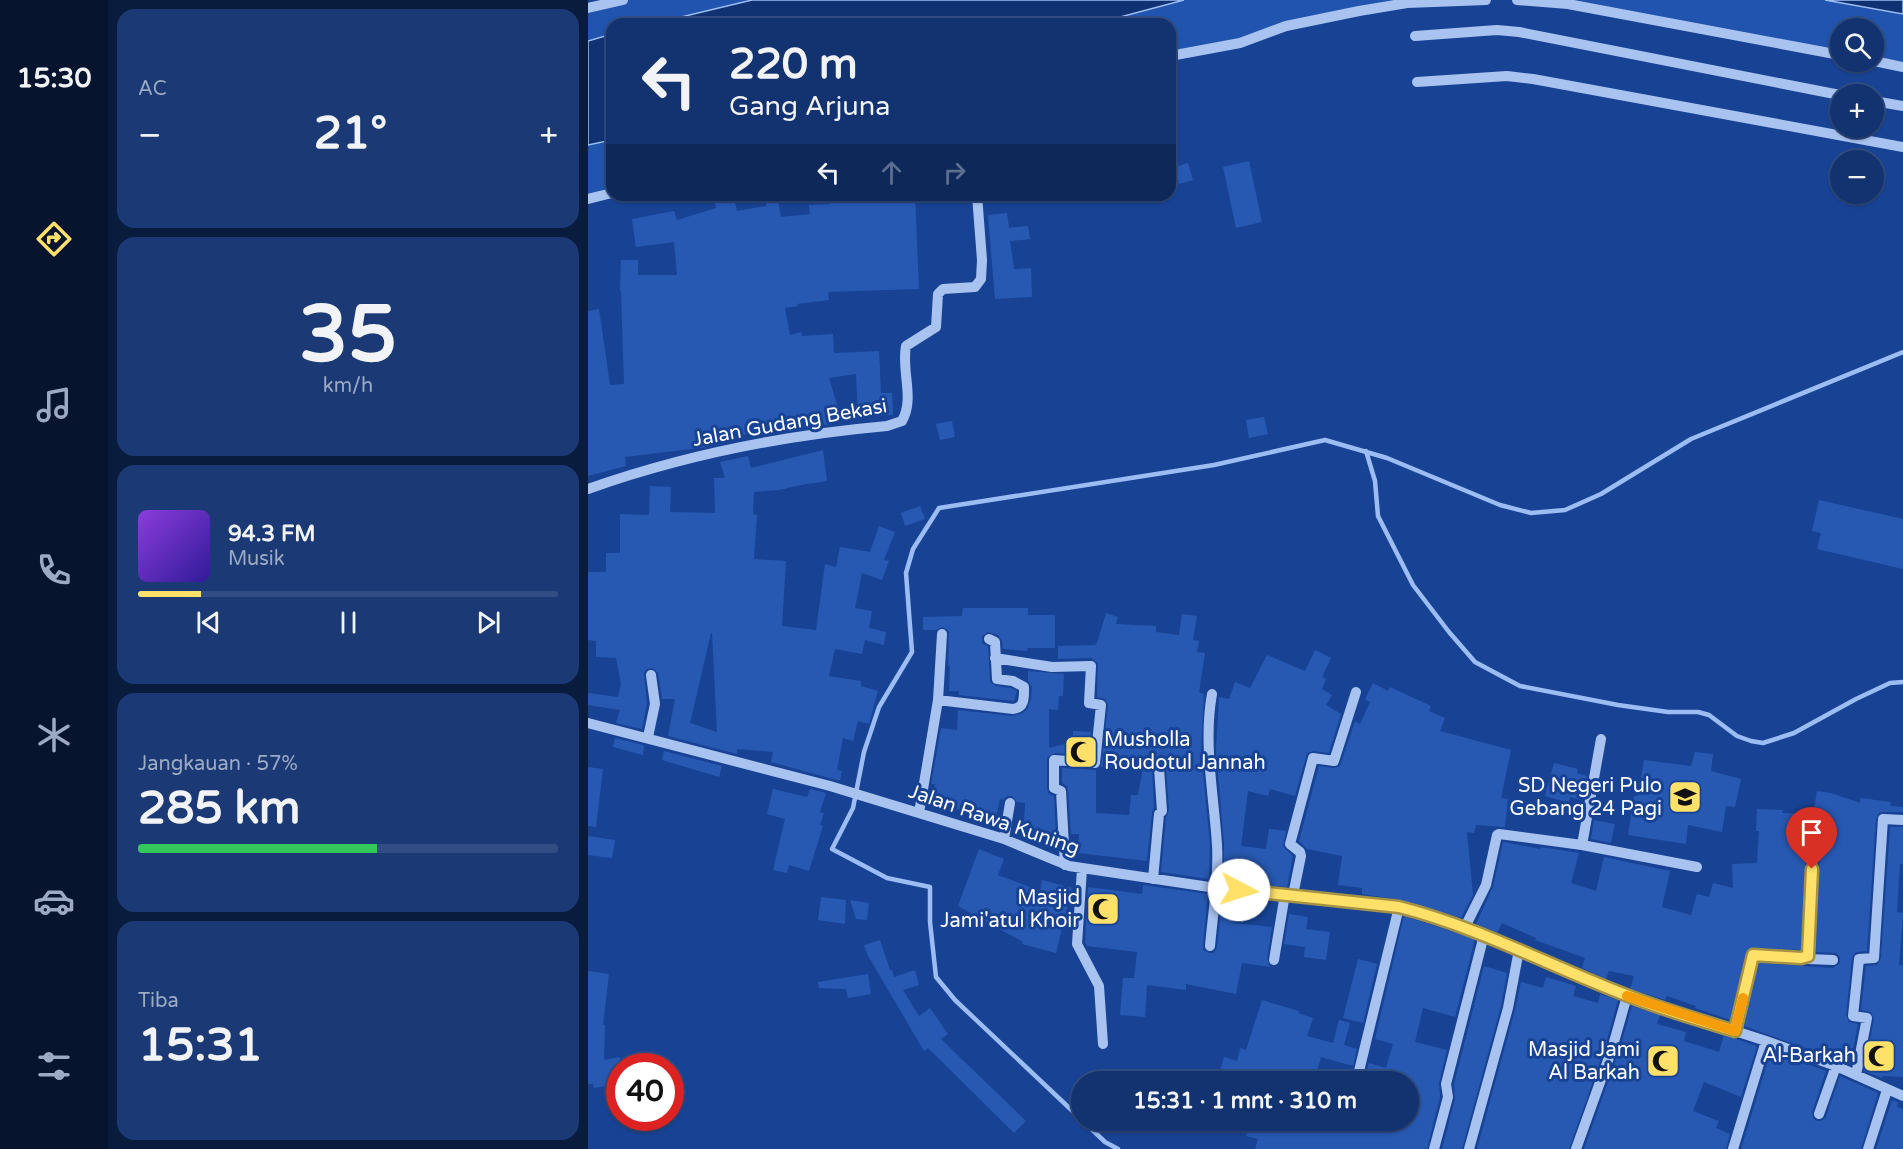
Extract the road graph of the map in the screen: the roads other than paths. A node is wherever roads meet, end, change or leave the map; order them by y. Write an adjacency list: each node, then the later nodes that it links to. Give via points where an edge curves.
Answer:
1 (623, 0): 4 (street)
2 (1486, 0): 7 (street, via 1407,3 1359,11)
3 (1516, 0): 6 (street, via 1568,4)
4 (588, 8)
5 (1415, 36): 11 (street, via 1519,32)
6 (1830, 53)
7 (1176, 55)
8 (1884, 63): 9 (street)
9 (1903, 67)
10 (1417, 82): 14 (street, via 1507,76 1533,79)
11 (1830, 93)
12 (1884, 103): 13 (street)
13 (1903, 106)
14 (1903, 147)
15 (606, 194): 16 (street)
16 (588, 199)
17 (977, 201): 18 (street, Jalan Gudang Bekasi, via 981,279 975,287 943,289 938,294 936,327 906,346 908,394 902,421 696,457)
18 (588, 489)
19 (942, 634): 25 (street)
20 (989, 639): 21 (street, via 995,642)
21 (995, 658): 25 (street, via 997,679 1024,687 1019,709); 36 (street, via 1052,667 1091,666 1089,703 1101,705 1095,763 1054,760 1054,788 1061,790)
22 (651, 675): 27 (street, via 655,704)
23 (1356, 692): 41 (street, via 1335,762 1313,758 1293,828 1290,845 1301,856)
24 (1212, 694): 40 (street, via 1208,728)
25 (938, 700): 31 (street)
26 (588, 723): 27 (street, Jalan Rawa Kuning)
27 (648, 737): 31 (street, Jalan Rawa Kuning)
28 (1601, 739): 34 (street)
29 (1159, 768): 39 (street, via 1162,811)
30 (1010, 803): 33 (street)
31 (919, 813): 33 (street, Jalan Rawa Kuning)
32 (1903, 820): 56 (street, via 1883,819 1874,958 1859,959 1853,1016 1867,1018)
33 (1004, 839): 36 (street, Jalan Rawa Kuning)
34 (1582, 845): 37 (street); 43 (street, via 1497,834 1485,885)
35 (1813, 846): 47 (street)
36 (1065, 865): 38 (street, Jalan Rawa Kuning)
37 (1697, 867)
38 (1082, 869): 39 (street, Jalan Rawa Kuning); 53 (street, via 1077,944 1098,986)
39 (1153, 879): 40 (street, Jalan Rawa Kuning)
40 (1216, 888): 41 (street, Jalan Rawa Kuning); 45 (street)
41 (1289, 894): 42 (street, Jalan Rawa Kuning); 48 (street)
42 (1399, 907): 43 (street, Jalan Rawa Kuning); 55 (street)
43 (1465, 927): 44 (street, Jalan Rawa Kuning)
44 (1484, 935): 46 (street, Jalan Rawa Kuning); 60 (street, via 1446,1084 1448,1097)
45 (1210, 946)
46 (1519, 950): 50 (street, Jalan Rawa Kuning); 61 (street, via 1508,1008)
47 (1808, 957): 49 (street); 51 (street, via 1753,955)
48 (1274, 960)
49 (1833, 960)
50 (1627, 996): 51 (street, Jalan Rawa Kuning); 62 (street)
51 (1735, 1031): 52 (street, Jalan Rawa Kuning)
52 (1766, 1041): 54 (street, Jalan Rawa Kuning); 63 (street)
53 (1103, 1044)
54 (1836, 1066): 56 (street, Jalan Rawa Kuning); 59 (street)
55 (1359, 1071)
56 (1856, 1075): 57 (street, Jalan Rawa Kuning)
57 (1887, 1090): 58 (street, Jalan Rawa Kuning); 64 (street)
58 (1903, 1096)
59 (1819, 1114)
60 (1434, 1149)
61 (1469, 1149)
62 (1576, 1149)
63 (1733, 1149)
64 (1868, 1149)

